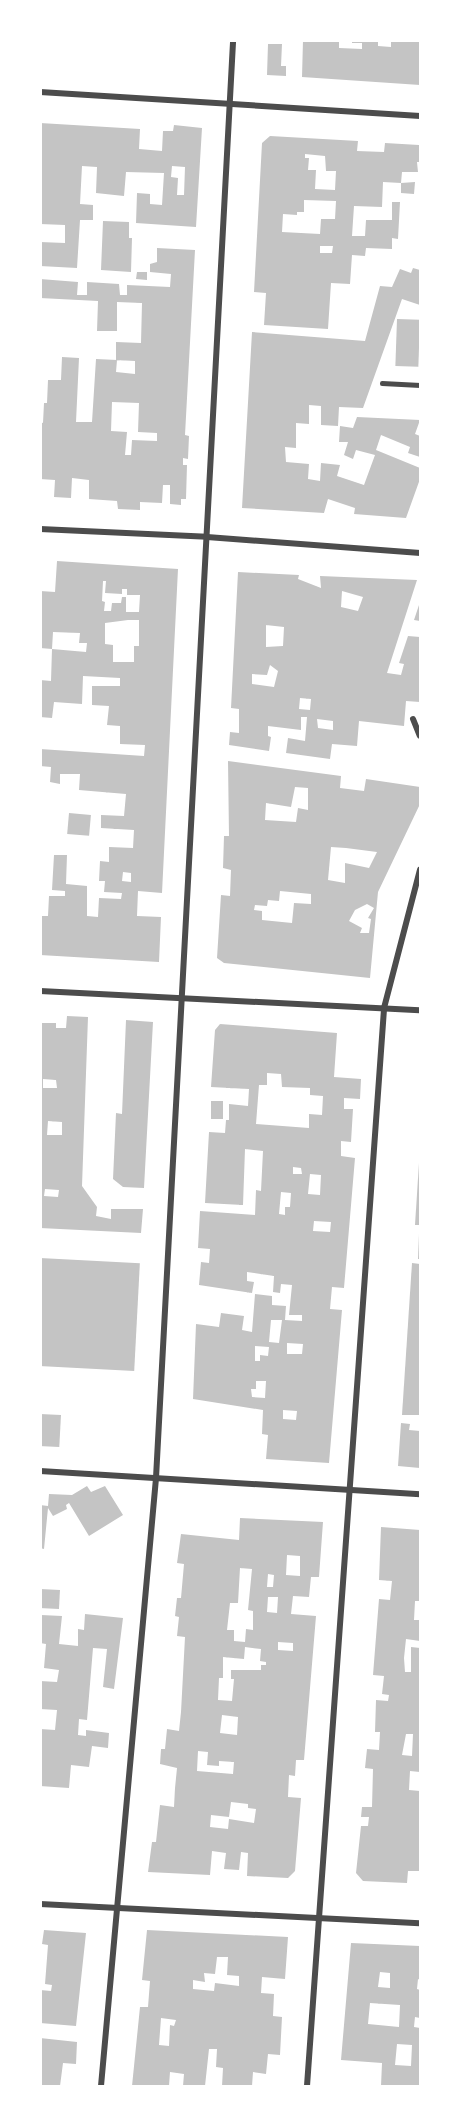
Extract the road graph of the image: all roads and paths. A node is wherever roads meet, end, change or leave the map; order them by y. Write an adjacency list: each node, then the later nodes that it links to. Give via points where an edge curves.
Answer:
1 (233, 40): 3 (street)
2 (40, 92): 3 (street)
3 (230, 105): 4 (street); 8 (street)
4 (420, 116)
5 (382, 383): 6 (lane)
6 (420, 385)
7 (40, 529): 8 (street)
8 (207, 537): 9 (street); 14 (street)
9 (420, 553)
10 (413, 719): 11 (street)
11 (420, 736)
12 (420, 870): 15 (street)
13 (40, 991): 14 (street)
14 (183, 999): 15 (street); 18 (street)
15 (384, 1008): 16 (street); 19 (street)
16 (420, 1010)
17 (40, 1472): 18 (street)
18 (156, 1478): 19 (street); 22 (street)
19 (350, 1490): 20 (street); 23 (street)
20 (420, 1494)
21 (40, 1904): 22 (street)
22 (116, 1906): 23 (street); 25 (street)
23 (319, 1918): 24 (street); 26 (street)
24 (420, 1923)
25 (101, 2086)
26 (307, 2086)

